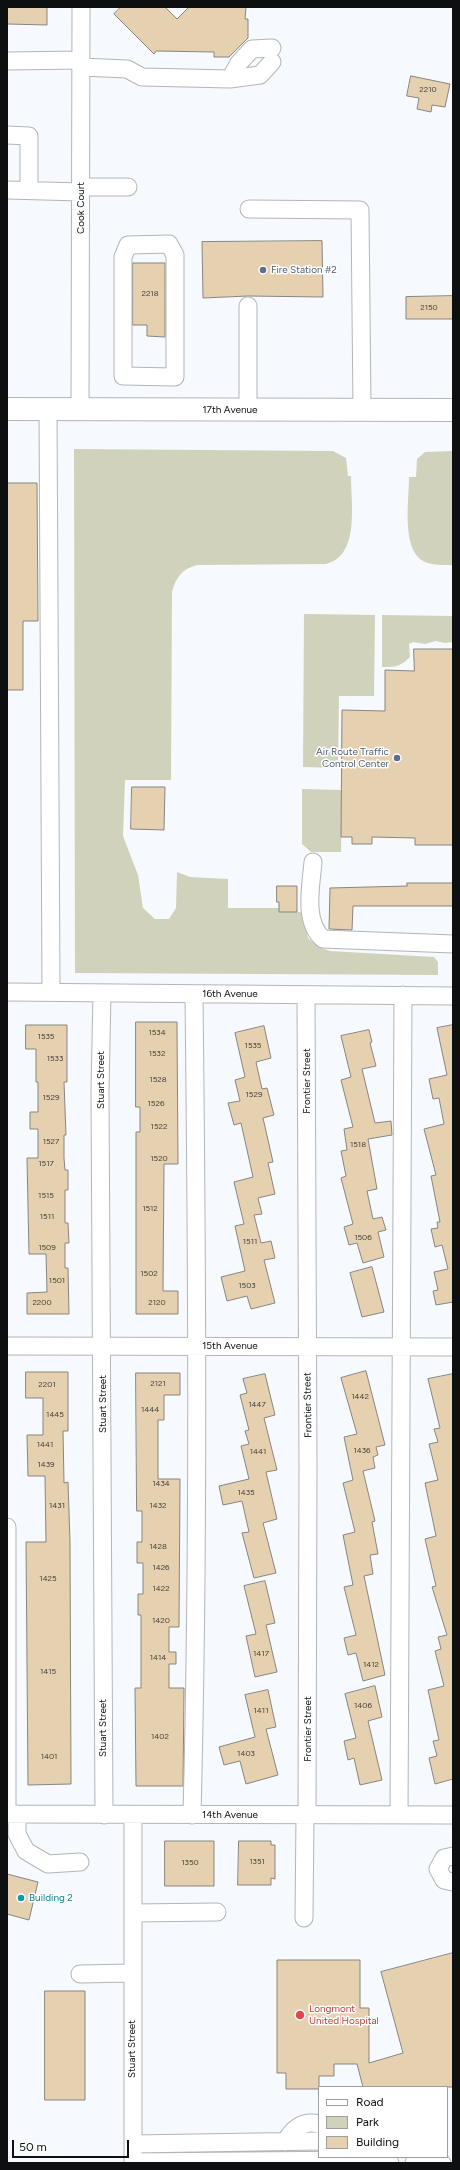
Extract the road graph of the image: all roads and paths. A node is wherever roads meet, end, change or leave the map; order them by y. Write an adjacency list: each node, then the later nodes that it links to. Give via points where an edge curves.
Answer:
1 (81, 7): 3 (street, Cook Court)
2 (7, 61): 3 (street)
3 (81, 64): 4 (street, via 127,69 142,77); 9 (street, Cook Court)
4 (230, 79): 4 (street, via 239,63 252,49 272,55 260,75)
5 (7, 135): 8 (street, via 29,136)
6 (128, 188): 9 (street)
7 (7, 190): 8 (street)
8 (29, 190): 9 (street)
9 (81, 190): 15 (street, Cook Court)
10 (249, 210): 17 (street, via 360,210)
11 (128, 245): 11 (street, via 169,244 175,255 175,377 122,376 123,257)
12 (248, 306): 16 (street)
13 (7, 409): 14 (main road, 17th Avenue)
14 (48, 409): 15 (main road, 17th Avenue); 22 (street)
15 (80, 409): 16 (main road, 17th Avenue)
16 (248, 410): 17 (main road, 17th Avenue)
17 (362, 410): 18 (main road, 17th Avenue)
18 (453, 410)
19 (313, 862): 20 (street, via 311,922 315,932 323,939)
20 (453, 944)
21 (7, 992): 22 (street, 16th Avenue)
22 (51, 992): 23 (street, 16th Avenue)
23 (102, 993): 24 (street, 16th Avenue); 29 (street, Stuart Street, via 100,1091)
24 (194, 994): 25 (street, 16th Avenue); 30 (street)
25 (306, 995): 26 (street, 16th Avenue); 31 (street, Frontier Street)
26 (402, 995): 27 (street, 16th Avenue); 32 (street)
27 (453, 996)
28 (7, 1346): 29 (street, 15th Avenue)
29 (103, 1346): 30 (street, 15th Avenue); 36 (street, Stuart Street)
30 (198, 1346): 31 (street, 15th Avenue); 38 (street, via 197,1643)
31 (307, 1346): 32 (street, 15th Avenue); 39 (street, Frontier Street)
32 (401, 1347): 33 (street, 15th Avenue); 40 (street)
33 (453, 1347)
34 (7, 1527): 35 (street)
35 (10, 1814): 36 (street, 14th Avenue); 43 (street, via 26,1851 48,1864)
36 (104, 1815): 37 (street, 14th Avenue)
37 (133, 1815): 38 (street, 14th Avenue); 46 (street, Stuart Street)
38 (192, 1815): 39 (street, 14th Avenue)
39 (306, 1815): 40 (street, 14th Avenue); 47 (street, Frontier Street)
40 (399, 1815): 41 (street, 14th Avenue)
41 (453, 1815)
42 (453, 1856): 44 (street, via 444,1858 438,1869 444,1880)
43 (80, 1862)
44 (453, 1882)
45 (217, 1912): 46 (street)
46 (133, 1913): 48 (street, Stuart Street)
47 (304, 1918)
48 (132, 1973): 49 (street); 54 (street, Stuart Street)
49 (80, 1974)
50 (318, 2124): 52 (street, via 311,2122 300,2125)
51 (318, 2141): 52 (street)
52 (279, 2142): 53 (street); 57 (street)
53 (189, 2143): 54 (street); 56 (street)
54 (133, 2144): 58 (street, Stuart Street)
55 (431, 2158): 60 (street)
56 (189, 2161): 57 (street); 58 (street)
57 (276, 2161): 59 (street, via 360,2160)
58 (133, 2163)
59 (390, 2163)
60 (442, 2163)

